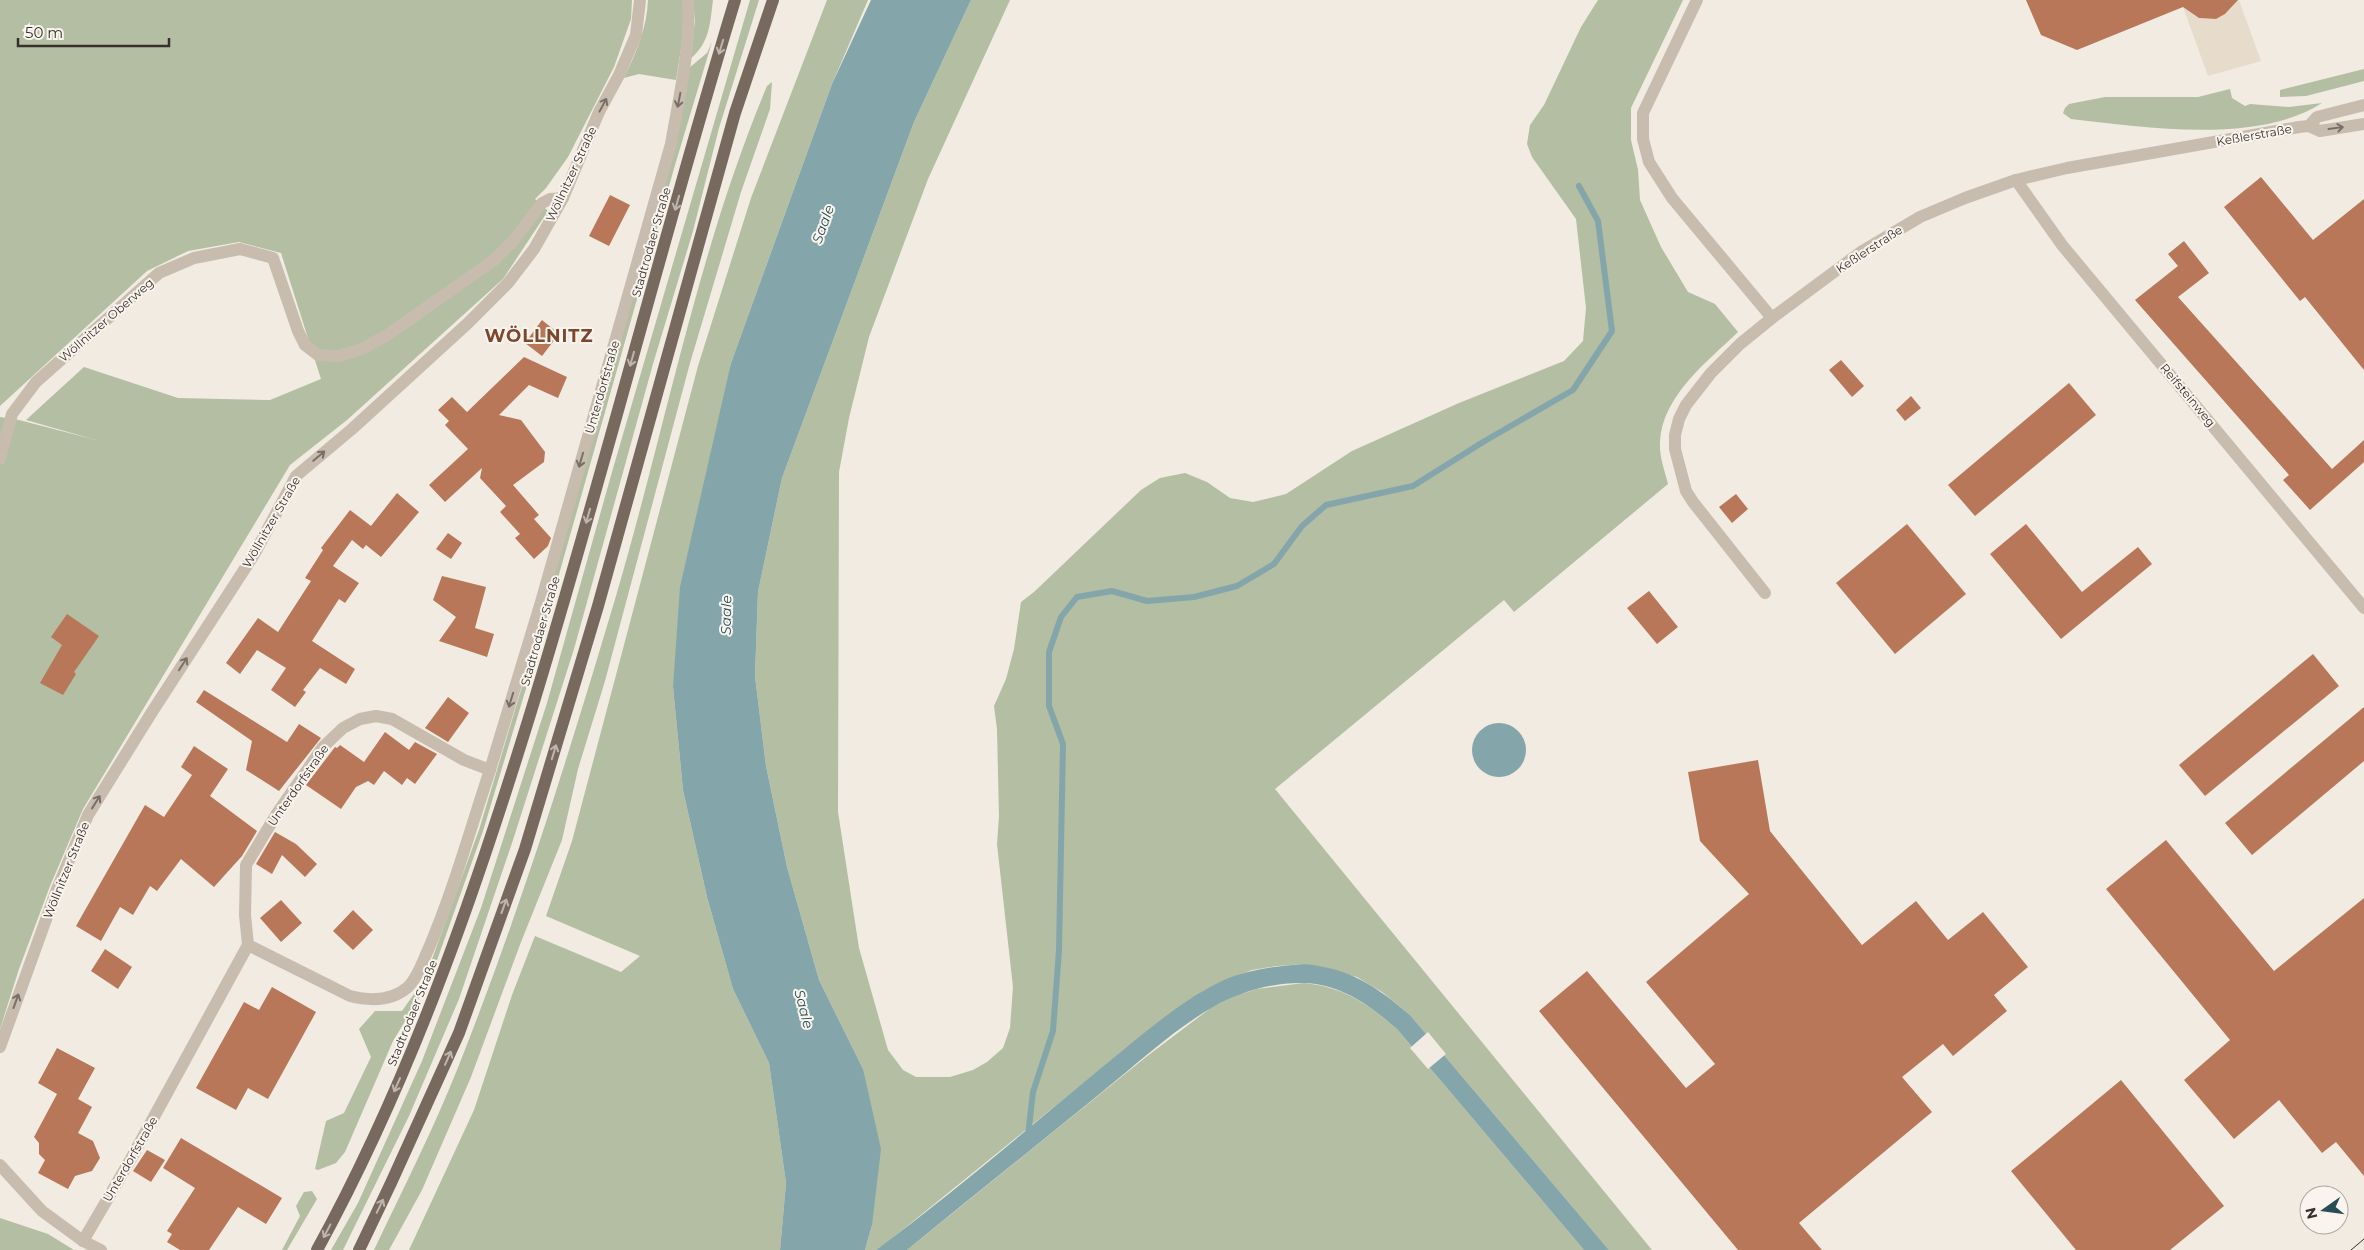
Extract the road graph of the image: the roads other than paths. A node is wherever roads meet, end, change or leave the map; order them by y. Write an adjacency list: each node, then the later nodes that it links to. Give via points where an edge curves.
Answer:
1 (640, 0): 10 (street, Wöllnitzer Straße, one-way to 1, via 636,35)
2 (688, 0): 15 (street, Unterdorfstraße, one-way to 15, via 690,23 685,68 670,144 541,602)
3 (736, 0): 21 (main road, Stadtrodaer Straße, one-way to 21, via 556,630 464,919 414,1047 355,1179)
4 (773, 0): 22 (main road, one-way to 4, via 459,1033 525,849 598,606 735,113)
5 (1697, 0): 11 (street, via 1643,112 1643,139 1649,162 1672,198)
6 (2364, 105): 8 (street, Keßlerstraße, via 2317,117)
7 (2364, 124): 8 (street, Keßlerstraße, one-way to 7, via 2320,131)
8 (2309, 126): 9 (street, Keßlerstraße)
9 (2016, 180): 11 (street, Keßlerstraße, via 1914,221 1846,262); 14 (street, Reifsteinweg, via 2062,245)
10 (562, 198): 12 (street, Wöllnitzer Oberweg, via 542,203 494,260 389,334 362,349 339,356 318,355 305,345 273,258 240,249 194,258 159,273 36,382 12,414); 17 (street, Wöllnitzer Straße, one-way to 10, via 57,889 88,815 255,553 296,476 467,324 508,283 534,249)
11 (1772, 318): 13 (street, Keßlerstraße, via 1740,344 1698,389 1682,412 1675,435 1677,462 1686,491)
12 (0, 460)
13 (1765, 593)
14 (2364, 608)
15 (490, 770): 16 (street, Unterdorfstraße, via 439,925 416,976 407,988 380,1000 359,998); 16 (street, Unterdorfstraße, via 464,760 392,719 376,716 360,719 344,728 318,754 246,865 244,915)
16 (248, 945): 19 (street, Unterdorfstraße)
17 (0, 1047)
18 (0, 1165): 19 (street, via 42,1211)
19 (83, 1241): 20 (street)
20 (101, 1250)
21 (318, 1250)
22 (359, 1250)

